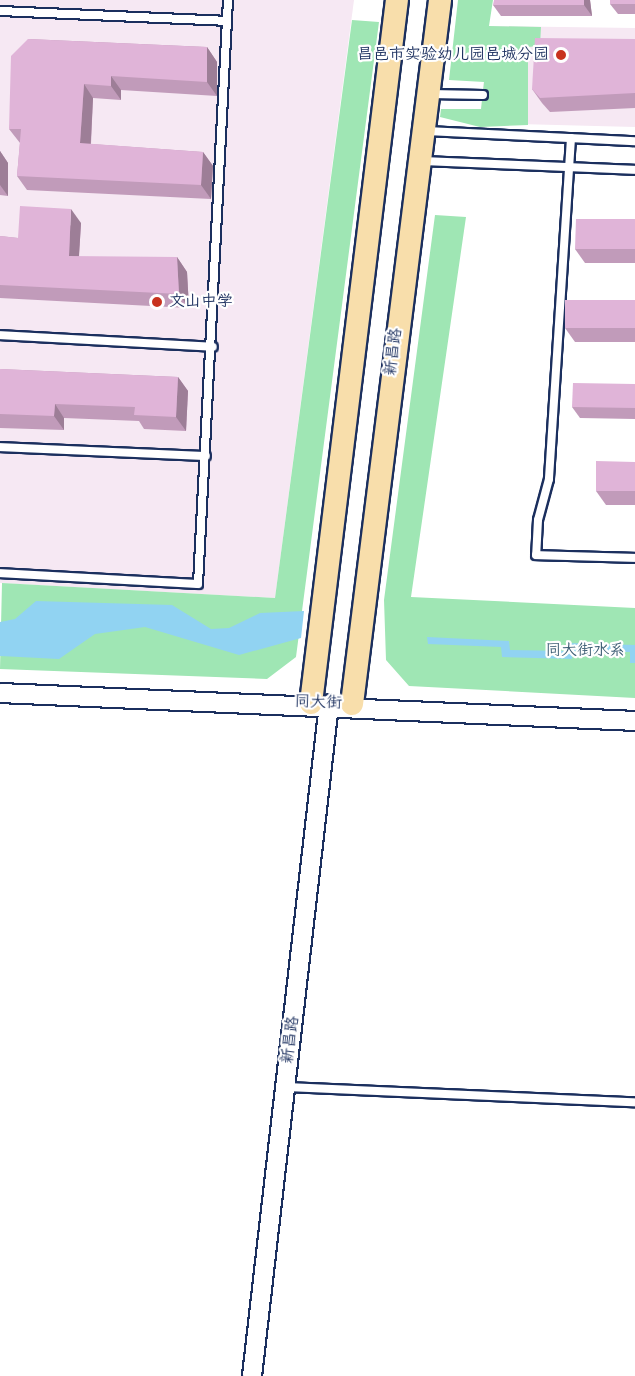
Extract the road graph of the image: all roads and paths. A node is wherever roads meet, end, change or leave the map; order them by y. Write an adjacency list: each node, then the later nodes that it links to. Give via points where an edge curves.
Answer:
1 (228, 0): 5 (lane)
2 (397, 0): 11 (main road, 新昌路)
3 (440, 0): 6 (main road, 新昌路)
4 (0, 11): 5 (lane)
5 (227, 21): 16 (lane)
6 (429, 93): 7 (lane); 8 (main road, 新昌路)
7 (483, 95)
8 (423, 130): 9 (lane); 12 (main road, 新昌路)
9 (571, 138): 10 (lane); 13 (lane)
10 (635, 141)
11 (378, 158): 12 (main road); 22 (main road, 新昌路)
12 (417, 161): 13 (lane); 23 (main road, 新昌路)
13 (569, 167): 14 (lane); 19 (lane, via 549,479 538,520 536,555)
14 (635, 170)
15 (0, 335): 16 (lane)
16 (213, 347): 18 (lane)
17 (0, 447): 18 (lane)
18 (206, 456): 20 (lane, via 198,584)
19 (635, 558)
20 (0, 573)
21 (0, 693): 22 (street, 同大街)
22 (320, 703): 23 (street, 同大街); 25 (street, 新昌路)
23 (352, 704): 24 (street, 同大街)
24 (635, 721)
25 (285, 1087): 26 (lane); 27 (street, 新昌路)
26 (635, 1102)
27 (252, 1376)

